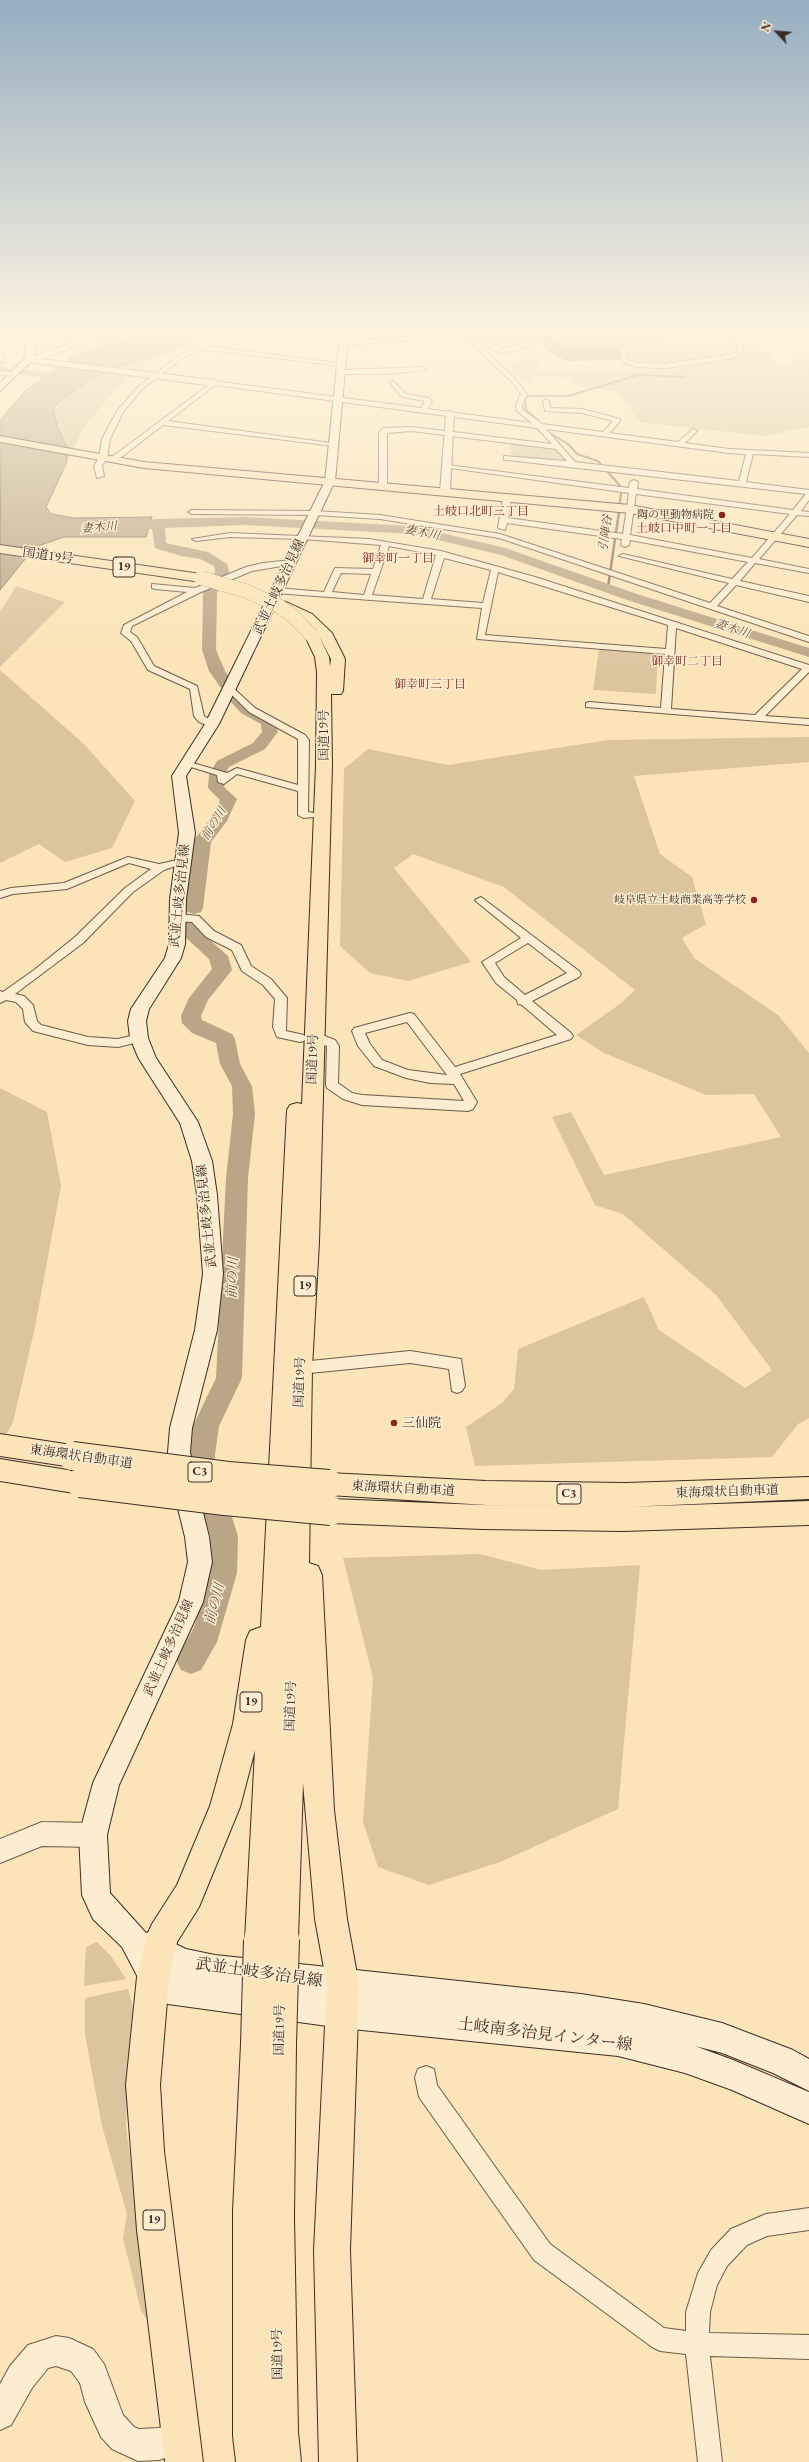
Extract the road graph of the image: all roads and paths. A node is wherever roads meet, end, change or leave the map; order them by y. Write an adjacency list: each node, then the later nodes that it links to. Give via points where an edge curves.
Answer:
1 (508, 441): 17 (street)
2 (16, 442): 16 (main road)
3 (105, 442): 16 (street)
4 (130, 442): 16 (street)
5 (317, 442): 11 (street)
6 (383, 442): 25 (street)
7 (447, 442): 19 (street)
8 (522, 442): 12 (street)
9 (537, 442): 12 (street)
10 (662, 442): 13 (street)
11 (334, 444): 23 (main road, 武並土岐多治見線)
12 (554, 444): 18 (street)
13 (680, 444): 14 (street)
14 (750, 453): 15 (street); 24 (street)
15 (809, 455)
16 (102, 458): 22 (street, via 98,466); 23 (main road, via 144,465)
17 (507, 458): 18 (street); 21 (street)
18 (573, 464): 20 (street)
19 (446, 467): 21 (street); 26 (street)
20 (635, 472): 24 (street); 27 (street)
21 (507, 475): 27 (street)
22 (100, 476)
23 (330, 481): 25 (main road); 33 (main road, 武並土岐多治見線)
24 (742, 484): 28 (street)
25 (383, 486): 26 (main road)
26 (445, 492): 29 (main road)
27 (632, 492): 30 (street); 32 (street)
28 (809, 494): 32 (street)
29 (507, 497): 30 (main road); 35 (street)
30 (630, 509): 38 (main road); 39 (street)
31 (192, 512): 33 (street)
32 (795, 513): 34 (street); 38 (street)
33 (314, 514): 36 (main road, 武並土岐多治見線); 37 (street, via 380,517)
34 (809, 514)
35 (504, 520): 37 (street); 39 (street)
36 (303, 536): 40 (street, via 230,536); 41 (street); 48 (main road, 武並土岐多治見線)
37 (500, 536): 49 (street)
38 (776, 536): 42 (main road); 47 (street)
39 (626, 537): 47 (street); 49 (street)
40 (196, 539)
41 (386, 543): 44 (street); 52 (street)
42 (809, 543)
43 (0, 549): 46 (main road, 国道19号 / 19)
44 (441, 553): 50 (street); 60 (street)
45 (0, 554): 46 (main road, 国道19号 / 19)
46 (45, 558): 54 (main road, 国道19号 / 19)
47 (754, 559): 51 (street); 53 (street)
48 (291, 562): 54 (street, via 256,566); 57 (main road, 武並土岐多治見線)
49 (622, 565): 53 (street); 62 (street)
50 (495, 569): 61 (street); 63 (street, via 532,578)
51 (809, 571)
52 (376, 572): 56 (street, via 338,570); 58 (street)
53 (734, 582): 59 (street); 62 (street)
54 (205, 584): 55 (street); 64 (main road, 国道19号 / 19, via 241,595 274,611); 73 (street, via 128,625 126,633 134,639 151,668 194,688 202,720)
55 (155, 586)
56 (327, 595): 57 (street); 58 (street)
57 (275, 597): 68 (main road, 武並土岐多治見線); 75 (main road, via 281,605 307,617 327,636 338,659 332,742)
58 (367, 597): 60 (street)
59 (809, 600)
60 (426, 602): 61 (street)
61 (486, 606): 66 (street, via 480,637)
62 (712, 606): 65 (street)
63 (672, 624): 66 (street); 67 (street)
64 (307, 637): 75 (main road, 国道19号 / 19, via 322,657 324,672); 77 (main road, 国道19号 / 19, via 315,673)
65 (809, 639)
66 (669, 652): 70 (street)
67 (808, 668): 71 (street)
68 (230, 688): 73 (main road, 武並土岐多治見線); 76 (street, via 252,710 302,737)
69 (589, 705): 70 (street)
70 (666, 711): 71 (street)
71 (757, 718): 72 (street)
72 (809, 722)
73 (212, 724): 74 (main road, 武並土岐多治見線)
74 (186, 764): 76 (street, via 219,772 224,781 237,771); 78 (main road, 武並土岐多治見線, via 179,776 187,823)
75 (324, 765): 87 (main road, 国道19号 / 19)
76 (302, 789): 77 (street, via 303,815)
77 (310, 815): 87 (main road, 国道19号 / 19)
78 (182, 862): 79 (street); 82 (main road, 武並土岐多治見線)
79 (160, 868): 80 (street, via 128,860 67,886); 84 (street, via 118,899 79,940 38,973)
80 (0, 895)
81 (481, 900): 83 (street)
82 (178, 918): 86 (main road, 武並土岐多治見線, via 177,944 173,958 140,1009 136,1021); 87 (street, via 195,919 210,934 237,948 246,968 267,982 281,998 281,1034)
83 (529, 938): 85 (street, via 488,962 500,980); 85 (street, via 575,974)
84 (2, 996): 86 (street, via 20,998 29,1008 31,1022 37,1028 88,1041 118,1043)
85 (522, 1001): 88 (street, via 567,1036)
86 (139, 1038): 97 (main road, 武並土岐多治見線, via 148,1059 189,1122 202,1161 208,1195 213,1274 206,1330 181,1428 180,1452 182,1476 197,1537 200,1562 191,1602 106,1783)
87 (307, 1038): 88 (street, via 322,1039 331,1043 332,1085 348,1096 362,1100 468,1106 470,1098); 89 (main road, 国道19号 / 19, via 308,1242); 91 (main road, 国道19号 / 19)
88 (455, 1076): 88 (street, via 406,1074 378,1063 364,1046 358,1031 410,1017)
89 (300, 1368): 90 (street, via 410,1357 456,1364); 95 (main road, 国道19号 / 19)
90 (457, 1386)
91 (284, 1411): 99 (main road, 国道19号 / 19); 100 (main road, 19, via 274,1436 259,1647 247,1724 225,1807 208,1851 188,1896 163,1936)
92 (0, 1445): 94 (main road, 東海環状自動車道 / C3, bridge, via 228,1476 486,1493 625,1495)
93 (0, 1470): 96 (main road, 東海環状自動車道 / C3, bridge, via 80,1483 331,1511 623,1519)
94 (809, 1488)
95 (298, 1489): 99 (main road, 国道19号 / 19); 101 (main road, 19, via 308,1530 319,1810)
96 (809, 1513)
97 (93, 1835): 98 (street, via 42,1834); 100 (main road, 武並土岐多治見線, via 96,1895 103,1909 132,1937)
98 (0, 1851)
99 (272, 1939): 102 (main road, 国道19号 / 19, bridge)
100 (160, 1972): 101 (main road, 武並土岐多治見線); 101 (main road, 武並土岐多治見線, via 182,1962); 110 (main road, 19, via 143,2085 147,2151)
101 (343, 1999): 103 (main road, 土岐南多治見インター線, via 581,2009 644,2019 722,2038 782,2061); 105 (main road, 土岐南多治見インター線, via 618,2041 685,2058 733,2075); 113 (main road, 19, via 332,2250)
102 (268, 2044): 111 (main road, 国道19号 / 19, via 251,2211 252,2436); 112 (main road, 国道19号 / 19, via 276,2217 279,2432)
103 (809, 2076)
104 (426, 2077): 107 (street, via 427,2089 542,2252 660,2339)
105 (809, 2109)
106 (809, 2219): 107 (street, via 766,2225 739,2238 719,2258 706,2281 698,2312)
107 (697, 2344): 108 (street); 114 (street)
108 (809, 2347)
109 (0, 2414): 110 (street, via 21,2377 39,2356 56,2351 69,2353 82,2360 93,2375 112,2426 123,2438 138,2445 159,2444)
110 (182, 2450)
111 (255, 2462)
112 (282, 2462)
113 (338, 2462)
114 (710, 2462)

